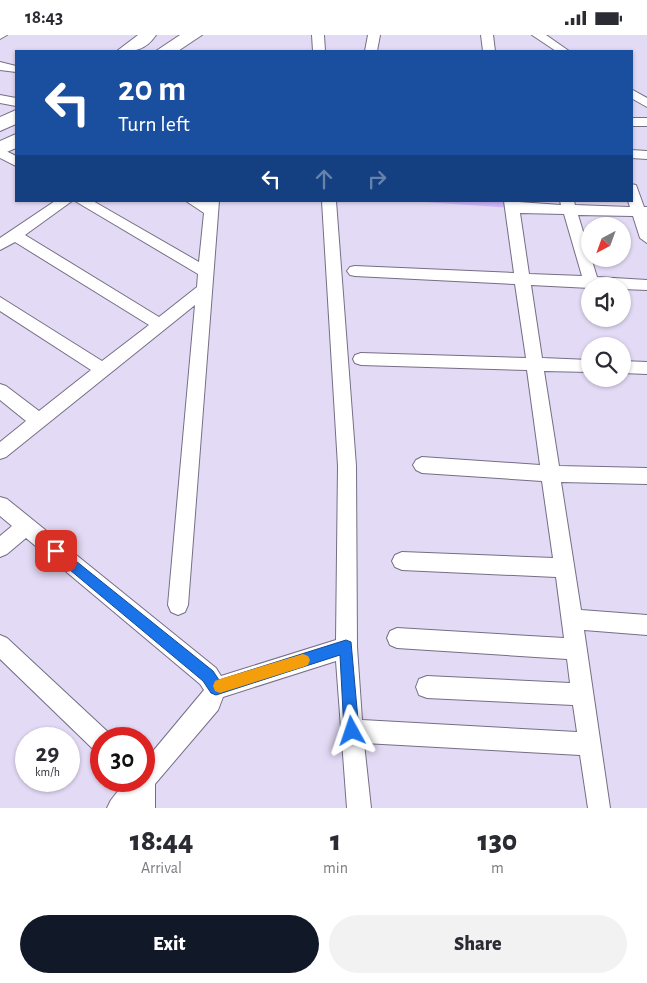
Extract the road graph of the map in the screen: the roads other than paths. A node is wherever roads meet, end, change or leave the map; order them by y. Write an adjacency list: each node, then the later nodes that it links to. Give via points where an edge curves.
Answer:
1 (146, 35): 7 (main road)
2 (193, 35): 8 (main road)
3 (318, 35): 9 (street)
4 (374, 35): 10 (street)
5 (487, 35): 11 (street)
6 (538, 35): 12 (street)
7 (128, 50)
8 (167, 50)
9 (320, 50)
10 (371, 50)
11 (489, 50)
12 (561, 50)
13 (0, 66): 14 (street)
14 (15, 69)
15 (633, 94): 18 (street)
16 (0, 99): 17 (street)
17 (15, 102)
18 (647, 103)
19 (15, 116): 22 (main road)
20 (633, 122): 21 (street)
21 (647, 122)
22 (0, 125)
23 (15, 141): 24 (main road)
24 (0, 151): 27 (street)
25 (633, 155): 26 (street)
26 (647, 155)
27 (15, 161)
28 (633, 192): 36 (street)
29 (63, 202): 37 (street)
30 (84, 202): 43 (street)
31 (197, 202): 35 (street)
32 (329, 202): 71 (street, via 347,466)
33 (511, 204): 34 (street); 42 (street)
34 (569, 205): 36 (street); 41 (street)
35 (212, 206): 43 (street)
36 (643, 212): 38 (street)
37 (15, 235): 39 (street); 48 (street)
38 (647, 238)
39 (0, 245)
40 (355, 271): 42 (street)
41 (589, 277)
42 (522, 280): 44 (street); 50 (street)
43 (206, 281): 48 (street); 66 (street)
44 (581, 283)
45 (631, 284): 46 (street)
46 (647, 285)
47 (0, 303): 54 (street)
48 (160, 324): 54 (street)
49 (361, 359): 50 (street)
50 (534, 365): 51 (street); 59 (street)
51 (581, 366)
52 (631, 367): 53 (street)
53 (647, 368)
54 (103, 370): 56 (street)
55 (0, 391): 56 (street)
56 (39, 421): 57 (street)
57 (0, 452)
58 (422, 465): 59 (street)
59 (551, 474): 60 (street); 65 (street)
60 (647, 476)
61 (0, 505): 62 (street)
62 (26, 526): 63 (street); 74 (street, via 208,676)
63 (0, 548)
64 (402, 561): 65 (street)
65 (564, 568): 67 (street)
66 (178, 605)
67 (572, 619): 68 (street); 72 (street)
68 (647, 625)
69 (397, 638): 72 (street)
70 (0, 645): 76 (street)
71 (346, 647): 74 (street); 77 (street)
72 (576, 649): 75 (street)
73 (427, 687): 75 (street)
74 (216, 688): 79 (street, via 210,702)
75 (583, 695): 78 (street)
76 (90, 731)
77 (352, 731): 78 (street); 85 (street)
78 (590, 744): 82 (street)
79 (155, 767)
80 (133, 792): 83 (street)
81 (143, 792): 84 (street)
82 (599, 807)
83 (119, 808)
84 (143, 808)
85 (359, 808)

